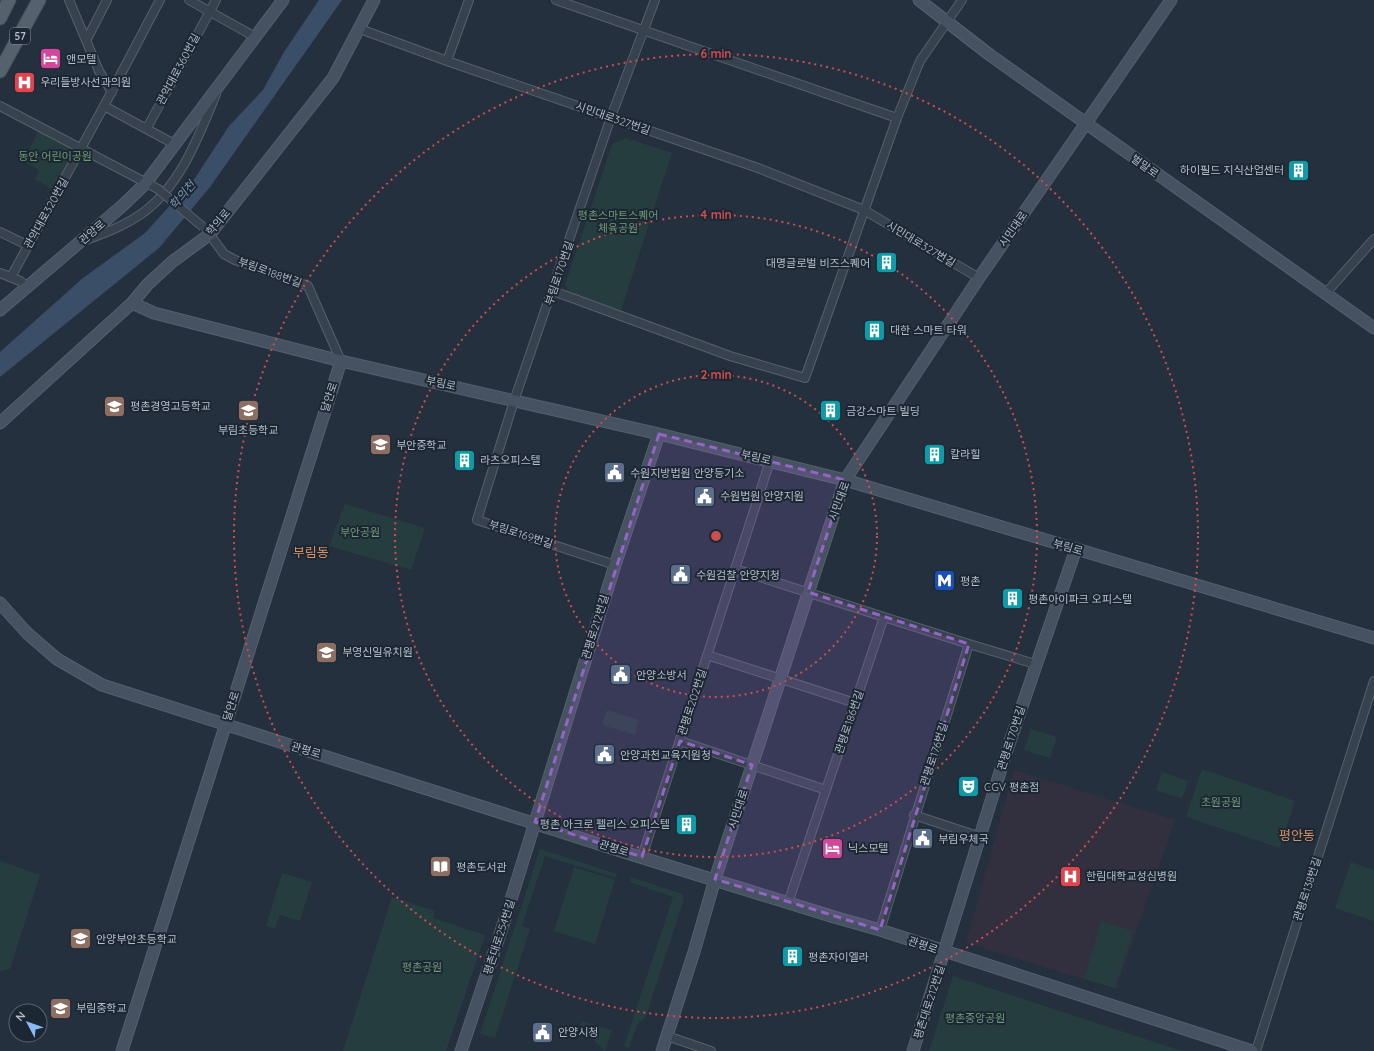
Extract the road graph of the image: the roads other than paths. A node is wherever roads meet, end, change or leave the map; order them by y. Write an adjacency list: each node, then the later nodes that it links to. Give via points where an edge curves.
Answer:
1 (9, 0): 17 (main road, 57)
2 (39, 0): 24 (main road, 57)
3 (69, 0): 22 (street)
4 (107, 0): 22 (street)
5 (160, 0): 26 (street, 관악대로320번길)
6 (188, 0): 16 (street)
7 (216, 0): 16 (street, 관악대로360번길)
8 (283, 0): 21 (street, 관양로)
9 (374, 0): 19 (street, 학의로)
10 (469, 0): 23 (street)
11 (556, 0): 20 (street)
12 (655, 0): 20 (street, 부림로170번길)
13 (919, 0): 18 (street, 벌말로)
14 (962, 0): 18 (street)
15 (1171, 0): 31 (street, 시민대로)
16 (210, 11): 21 (street); 32 (street, 관악대로360번길)
17 (0, 18)
18 (946, 23): 30 (street, via 920,61); 31 (street, 벌말로)
19 (360, 29): 23 (street, 시민대로327번길); 37 (street, 학의로, via 333,78)
20 (642, 30): 29 (street, 부림로170번길); 30 (street)
21 (255, 37): 25 (street, 관양로)
22 (87, 39): 26 (street, via 99,71)
23 (447, 61): 29 (street, 시민대로327번길)
24 (0, 71)
25 (220, 85): 33 (street, 관양로); 40 (street, via 196,140 171,186 141,214 109,232)
26 (112, 92): 28 (street, 관악대로320번길)
27 (0, 106): 34 (street, 부림로188번길)
28 (104, 106): 32 (street); 34 (street, 관악대로320번길)
29 (611, 117): 36 (street, 시민대로327번길, via 758,168); 46 (street, 부림로170번길)
30 (897, 118): 36 (street)
31 (1087, 123): 44 (street, 시민대로); 47 (street, 벌말로)
32 (147, 128): 33 (street)
33 (176, 145): 35 (street, 관양로)
34 (81, 149): 35 (street, 부림로188번길); 41 (street, 관악대로320번길)
35 (145, 184): 37 (street, 부림로188번길, bridge, via 158,190); 40 (street, 관양로)
36 (864, 210): 44 (street, 시민대로327번길); 46 (street, via 805,378 730,356)
37 (207, 231): 48 (street, 학의로, via 148,284); 51 (street, 부림로188번길, via 224,254 235,260 308,286)
38 (0, 232): 41 (street)
39 (1374, 239): 47 (street)
40 (81, 241): 45 (street, 관양로)
41 (27, 245): 43 (street, 관악대로320번길)
42 (0, 273): 43 (street)
43 (12, 277): 45 (street)
44 (979, 278): 56 (street, 시민대로)
45 (28, 287): 49 (street, 관양로)
46 (553, 291): 52 (street, 부림로170번길)
47 (1325, 294): 50 (street, 벌말로)
48 (132, 303): 51 (street, 부림로, via 154,313); 53 (street, 학의로)
49 (0, 310)
50 (1374, 328)
51 (341, 361): 52 (street, 부림로); 70 (street, 달안로)
52 (514, 401): 54 (street, 부림로); 58 (street, 부림로169번길, via 477,520)
53 (0, 423)
54 (659, 434): 55 (street, 부림로); 58 (street, 관평로212번길)
55 (770, 461): 56 (street, 부림로); 59 (street, 관평로202번길)
56 (845, 480): 57 (street, 부림로); 60 (street, 시민대로)
57 (1076, 549): 63 (street, 부림로); 66 (street, 관평로170번길)
58 (615, 565): 75 (street, 관평로212번길)
59 (735, 569): 60 (street); 65 (street, 관평로202번길)
60 (808, 592): 62 (street); 67 (street, 시민대로)
61 (0, 603): 70 (street, 관평로, via 27,633 57,659 102,685)
62 (884, 618): 64 (street); 69 (street, 관평로186번길)
63 (1374, 638)
64 (969, 644): 66 (street); 74 (street, 관평로176번길)
65 (707, 655): 67 (street); 71 (street, 관평로202번길)
66 (1035, 664): 76 (street, 관평로170번길)
67 (780, 680): 69 (street); 72 (street, 시민대로)
68 (1374, 681): 89 (street, 관평로138번길)
69 (856, 703): 73 (street, 관평로186번길)
70 (225, 725): 75 (street, 관평로); 83 (street, 달안로)
71 (680, 741): 72 (street); 77 (street, 관평로202번길)
72 (752, 765): 73 (street); 78 (street, 시민대로)
73 (826, 790): 79 (street, 관평로186번길)
74 (914, 815): 76 (street); 80 (street, 관평로176번길)
75 (535, 822): 77 (street, 관평로); 84 (street, 평촌대로254번길)
76 (981, 837): 81 (street, 관평로170번길)
77 (642, 857): 78 (street, 관평로)
78 (714, 879): 79 (street, 관평로); 82 (street, 시민대로)
79 (788, 903): 80 (street, 관평로)
80 (880, 930): 81 (street, 관평로)
81 (945, 952): 87 (street, 평촌대로212번길); 88 (street, 관평로)
82 (667, 1036): 85 (street, 시민대로); 86 (street)
83 (122, 1051)
84 (461, 1051)
85 (662, 1051)
86 (711, 1051)
87 (913, 1051)
88 (1252, 1051)
89 (1256, 1051)

